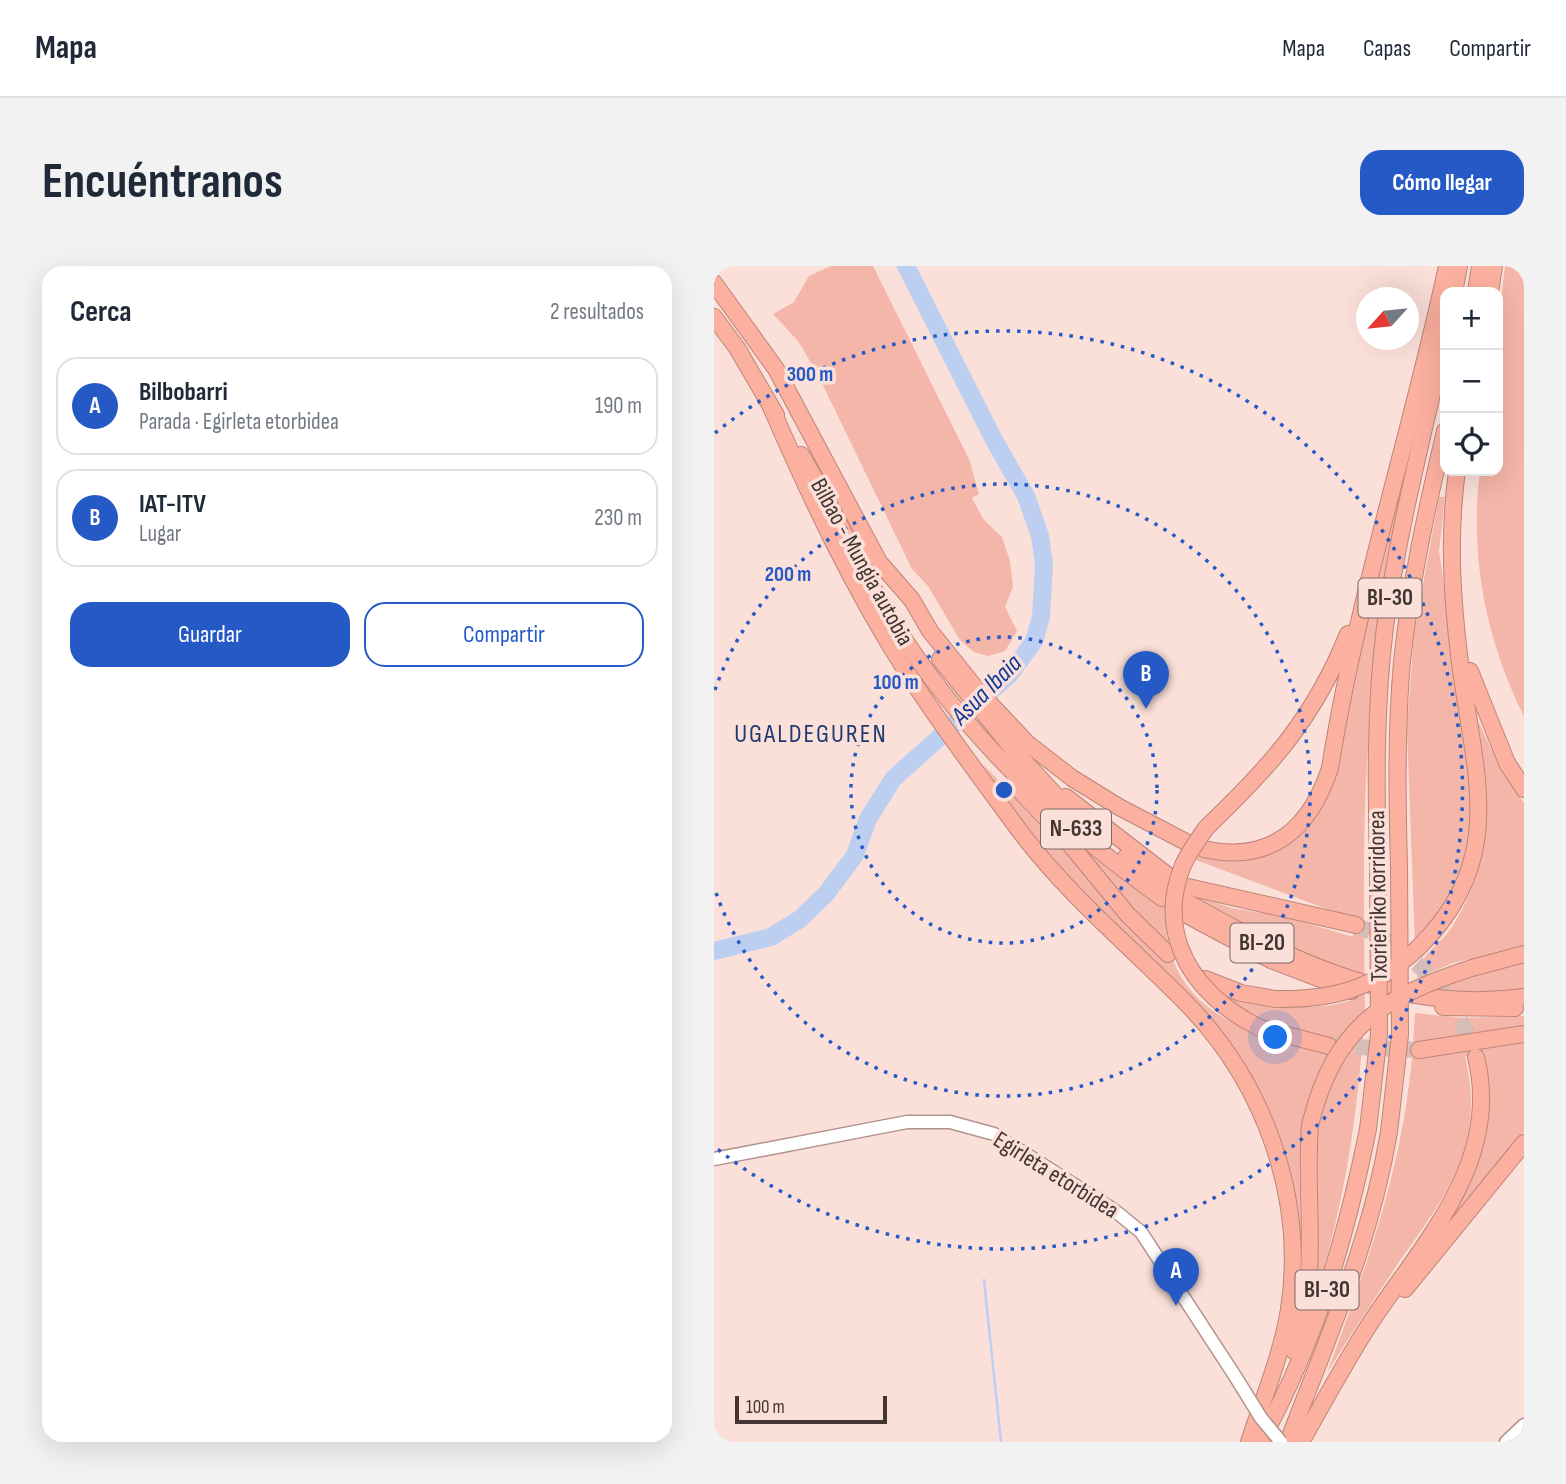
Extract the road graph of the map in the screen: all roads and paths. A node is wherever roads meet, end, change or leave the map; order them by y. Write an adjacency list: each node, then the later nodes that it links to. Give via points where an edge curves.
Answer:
1 (1447, 266): 15 (highway, via 1420,389)
2 (1460, 266): 6 (highway)
3 (1480, 266): 7 (highway)
4 (1494, 266): 8 (highway)
5 (714, 283): 16 (highway, Bilbao - Mungia autobia, via 776,369 879,562 912,600 958,675)
6 (1455, 287)
7 (1477, 287)
8 (1491, 287)
9 (714, 317): 11 (highway, Bilbao - Mungia autobia / N-633)
10 (1442, 350): 37 (highway, Txorierriko korridorea / BI-30, bridge, via 1404,515 1385,629 1377,731 1379,1034 1368,1129 1349,1218 1318,1316 1278,1412)
11 (771, 407): 17 (highway, Bilbao - Mungia autobia / N-633, via 910,648); 36 (highway, via 867,606 928,702 1066,888 1213,1033 1262,1114 1283,1174 1292,1262 1289,1309)
12 (1440, 453): 39 (highway, Txorierriko korridorea / BI-30, bridge, via 1404,642 1397,757 1399,1035 1389,1132 1359,1257)
13 (1456, 476): 14 (highway, via 1450,540)
14 (1452, 591): 18 (highway, via 1473,680 1507,764); 25 (highway, bridge, via 1478,763 1481,816 1472,865 1450,913 1402,963 1375,982 1322,997 1275,999 1241,993)
15 (1363, 596): 20 (highway, via 1330,768 1313,810 1295,830 1264,847 1231,853); 29 (highway, bridge, via 1331,676 1308,716 1242,794 1206,828 1185,862 1175,916 1184,957 1205,991 1226,1010 1260,1028)
16 (1019, 745): 17 (highway, Bilbao - Mungia autobia / N-633, via 1076,817 1166,888 1102,852); 19 (highway)
17 (994, 755): 23 (highway, via 1010,781)
18 (1524, 789)
19 (1186, 842)
20 (1203, 849)
21 (1186, 901): 22 (highway); 26 (highway, BI-20, via 1274,949 1388,992); 27 (highway, BI-20, via 1245,947 1309,977 1386,1001 1469,1010)
22 (1356, 925)
23 (1168, 954)
24 (1524, 954): 37 (highway, bridge, via 1424,983 1384,1005 1361,1024 1330,1066 1310,1125 1308,1292 1298,1340)
25 (1205, 979)
26 (1524, 997)
27 (1524, 1008)
28 (1524, 1034): 30 (highway)
29 (1329, 1046)
30 (1419, 1050)
31 (1476, 1057): 34 (highway, via 1482,1105 1468,1171 1450,1207)
32 (1524, 1143): 34 (highway)
33 (714, 1159): 38 (street, Egirleta etorbidea, bridge, via 907,1122 950,1122 994,1133 1141,1232)
34 (1349, 1359): 40 (highway)
35 (1523, 1427): 41 (street)
36 (1249, 1442)
37 (1259, 1442)
38 (1281, 1442)
39 (1288, 1442)
40 (1301, 1442)
41 (1506, 1442)

